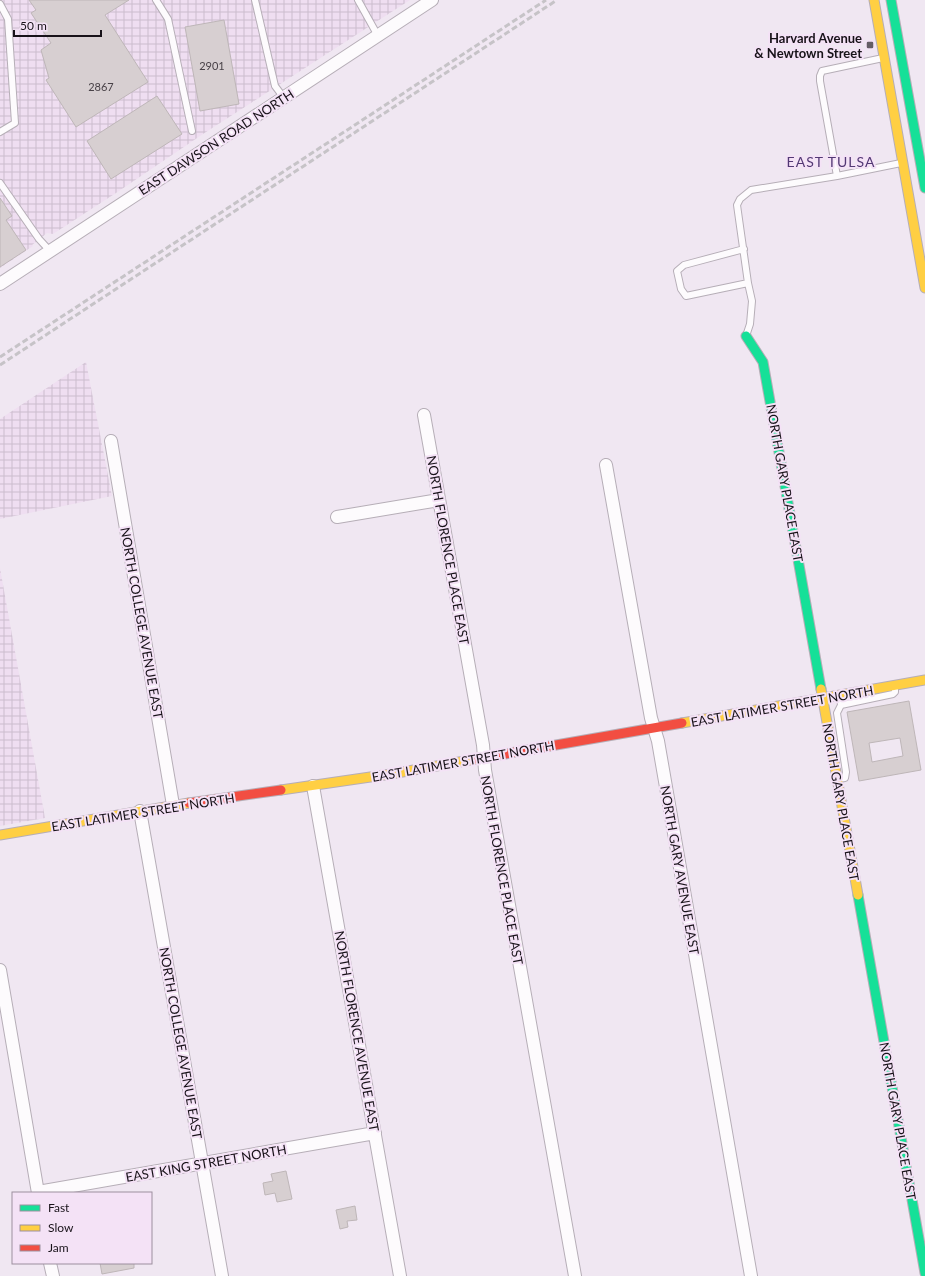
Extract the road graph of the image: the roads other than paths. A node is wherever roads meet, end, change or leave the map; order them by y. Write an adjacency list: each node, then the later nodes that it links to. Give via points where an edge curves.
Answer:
1 (156, 0): 11 (lane, via 168,19)
2 (255, 0): 10 (lane, via 275,86)
3 (358, 0): 8 (lane)
4 (432, 0): 8 (street, EAST DAWSON ROAD NORTH)
5 (874, 0): 9 (street)
6 (892, 0): 13 (street, via 919,137)
7 (0, 4): 12 (lane, via 8,19 15,123)
8 (378, 36): 10 (street, EAST DAWSON ROAD NORTH)
9 (884, 58): 14 (street); 15 (lane, via 822,71 820,76)
10 (284, 98): 19 (street, EAST DAWSON ROAD NORTH)
11 (192, 131)
12 (0, 132)
13 (920, 159): 14 (street); 17 (street)
14 (903, 163): 15 (lane); 22 (street)
15 (837, 176): 18 (lane, via 751,190 747,193 737,205)
16 (0, 183): 19 (lane)
17 (925, 188)
18 (744, 249): 20 (lane); 20 (lane, via 684,265 677,271 680,289 686,296)
19 (50, 251): 21 (street, EAST DAWSON ROAD NORTH)
20 (748, 283): 23 (lane, via 752,301)
21 (0, 284)
22 (925, 288)
23 (746, 336): 30 (street, NORTH GARY PLACE EAST, via 764,362)
24 (424, 415): 27 (street, NORTH FLORENCE PLACE EAST)
25 (111, 441): 36 (street, NORTH COLLEGE AVENUE EAST)
26 (606, 465): 32 (street, NORTH GARY AVENUE EAST)
27 (439, 500): 28 (street); 33 (street, NORTH FLORENCE PLACE EAST)
28 (337, 517)
29 (925, 680): 31 (street, EAST LATIMER STREET NORTH)
30 (822, 699): 31 (street, EAST LATIMER STREET NORTH); 32 (street, EAST LATIMER STREET NORTH); 34 (street, NORTH GARY PLACE EAST)
31 (840, 700): 34 (lane, via 837,713 846,772 845,778)
32 (654, 728): 33 (street, EAST LATIMER STREET NORTH); 49 (street, NORTH GARY AVENUE EAST)
33 (484, 758): 35 (street, EAST LATIMER STREET NORTH); 48 (street, NORTH FLORENCE PLACE EAST, via 484,770)
34 (838, 779): 44 (street, NORTH GARY PLACE EAST)
35 (313, 786): 36 (street, EAST LATIMER STREET NORTH); 40 (street, NORTH FLORENCE AVENUE EAST)
36 (173, 805): 37 (street, EAST LATIMER STREET NORTH)
37 (140, 811): 38 (street, EAST LATIMER STREET NORTH); 41 (street, NORTH COLLEGE AVENUE EAST)
38 (0, 835)
39 (0, 970): 42 (street)
40 (375, 1133): 41 (street, EAST KING STREET NORTH); 47 (street, NORTH FLORENCE AVENUE EAST)
41 (202, 1164): 42 (street, EAST KING STREET NORTH); 46 (street, NORTH COLLEGE AVENUE EAST)
42 (38, 1192)
43 (50, 1264): 45 (street)
44 (925, 1274)
45 (53, 1276)
46 (222, 1276)
47 (400, 1276)
48 (575, 1276)
49 (751, 1276)

